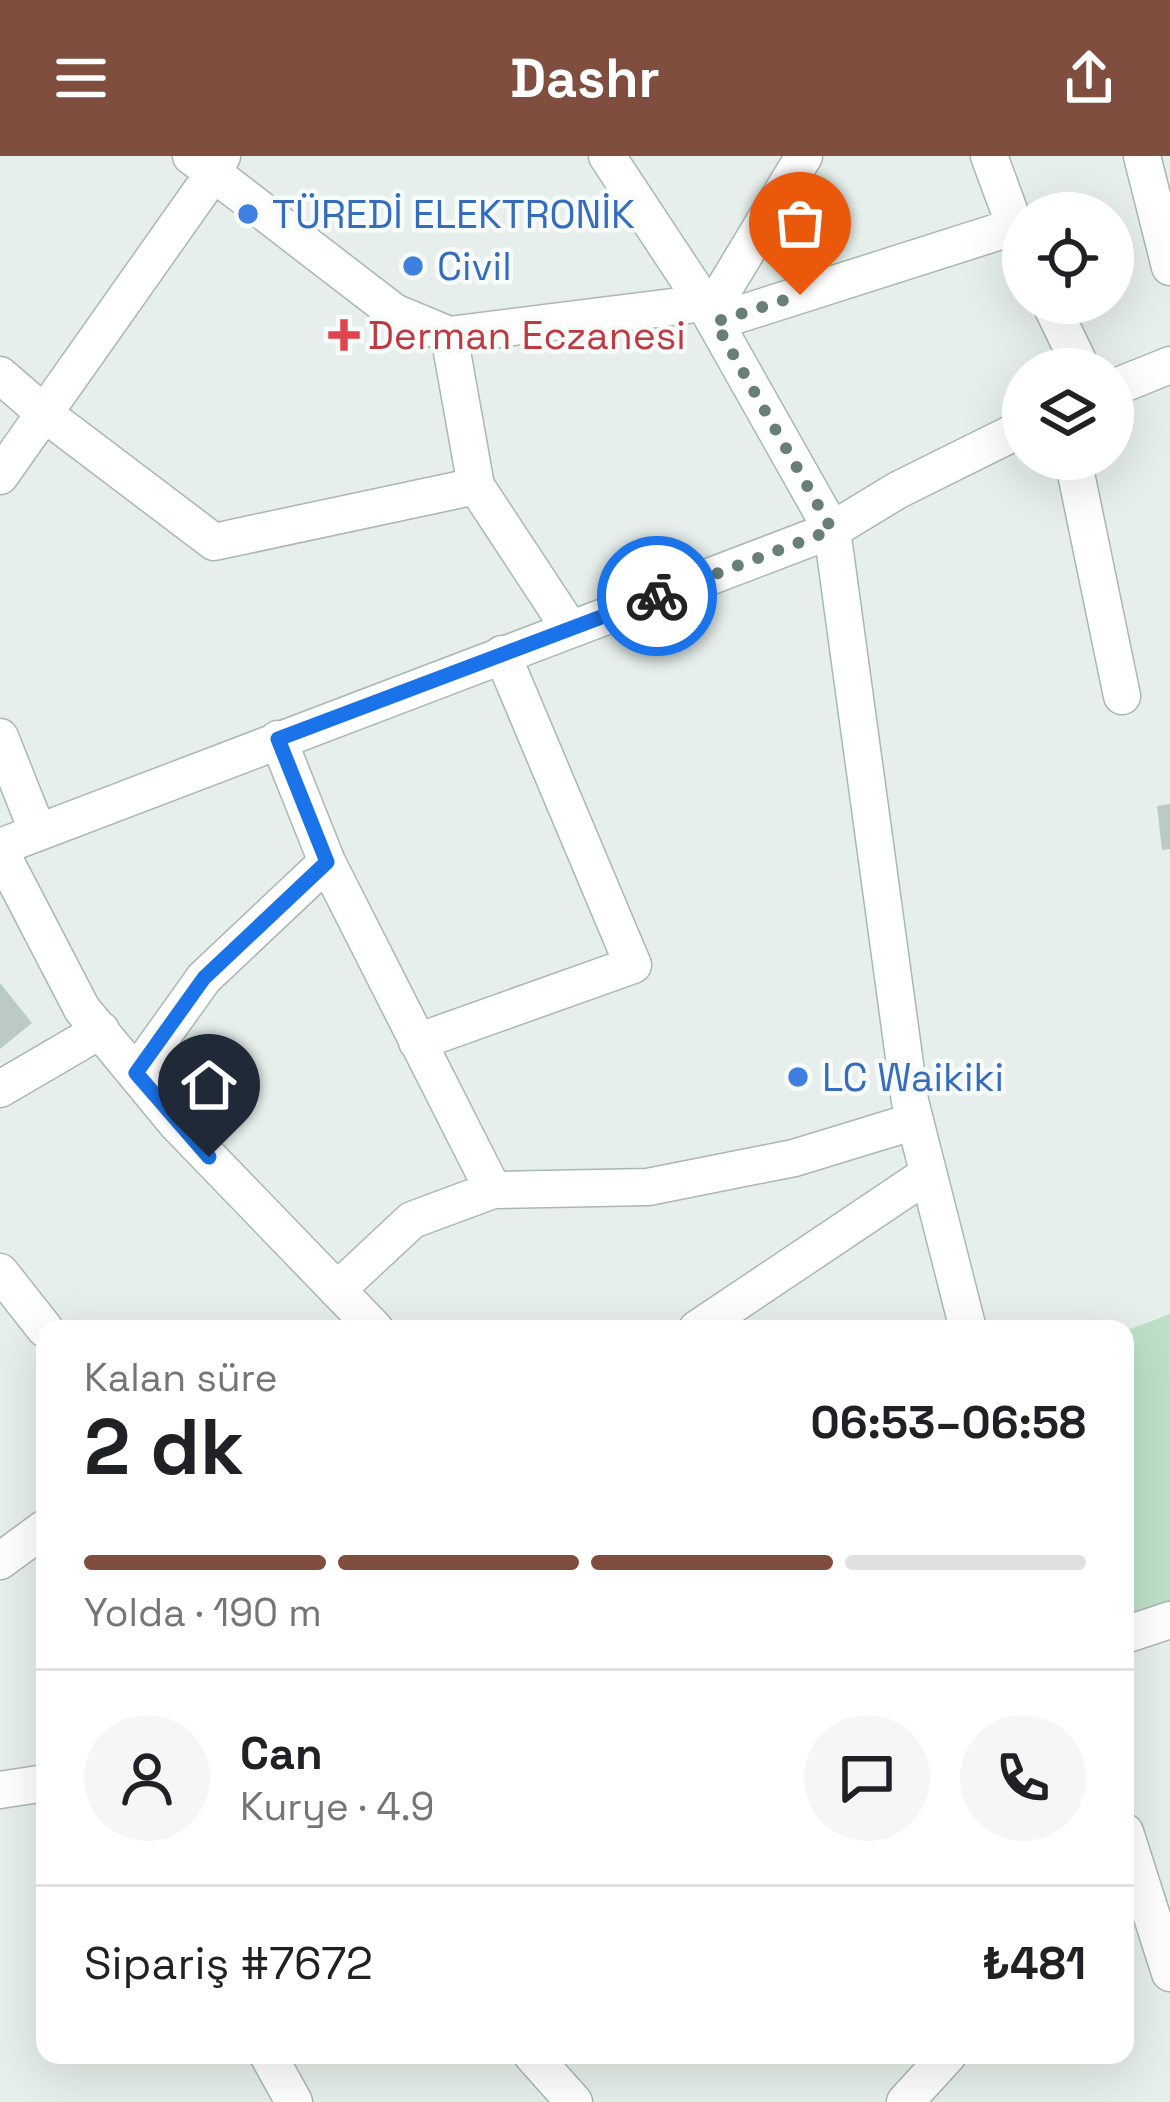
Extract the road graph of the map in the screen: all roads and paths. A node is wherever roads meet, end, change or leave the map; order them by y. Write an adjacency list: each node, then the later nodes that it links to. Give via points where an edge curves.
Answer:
1 (607, 156): 9 (street)
2 (804, 156): 9 (street)
3 (989, 156): 6 (street)
4 (1144, 157): 8 (street)
5 (209, 162): 10 (street, via 394,312); 14 (street)
6 (1002, 192)
7 (1002, 241): 9 (street)
8 (1170, 267)
9 (710, 312): 10 (street); 19 (street)
10 (448, 335): 18 (street)
11 (1170, 365): 13 (street)
12 (0, 375): 14 (street)
13 (1134, 380)
14 (44, 414): 16 (street); 18 (street, via 214,542)
15 (1002, 438): 19 (street)
16 (0, 476)
17 (1076, 480): 22 (street)
18 (476, 486): 20 (street)
19 (832, 530): 20 (street); 32 (street)
20 (570, 629): 21 (street)
21 (502, 654): 24 (street); 29 (street, via 633,965)
22 (1122, 696)
23 (0, 737): 25 (street)
24 (278, 739): 25 (street); 27 (street)
25 (37, 830): 26 (street)
26 (0, 849): 28 (street, via 82,1009)
27 (327, 862): 29 (street); 30 (street, via 204,978)
28 (101, 1030): 30 (street); 31 (street)
29 (417, 1042): 34 (street)
30 (136, 1073): 36 (street)
31 (0, 1089)
32 (915, 1121): 33 (street); 34 (street, via 794,1158 649,1187)
33 (928, 1174): 39 (street); 40 (street)
34 (493, 1190): 36 (street, via 412,1220)
35 (0, 1272): 37 (street)
36 (337, 1290): 38 (street)
37 (38, 1320)
38 (366, 1320)
39 (710, 1320)
40 (966, 1320)
41 (36, 1535): 42 (street)
42 (0, 1561)
43 (1170, 1620): 44 (street)
44 (1134, 1632)
45 (36, 1784): 46 (street)
46 (2, 1788)
47 (1134, 1890): 48 (street)
48 (1139, 1923): 49 (street)
49 (1170, 1973)
50 (273, 2064): 53 (street)
51 (540, 2064): 54 (street)
52 (940, 2064): 55 (street)
53 (294, 2102)
54 (574, 2102)
55 (904, 2102)

